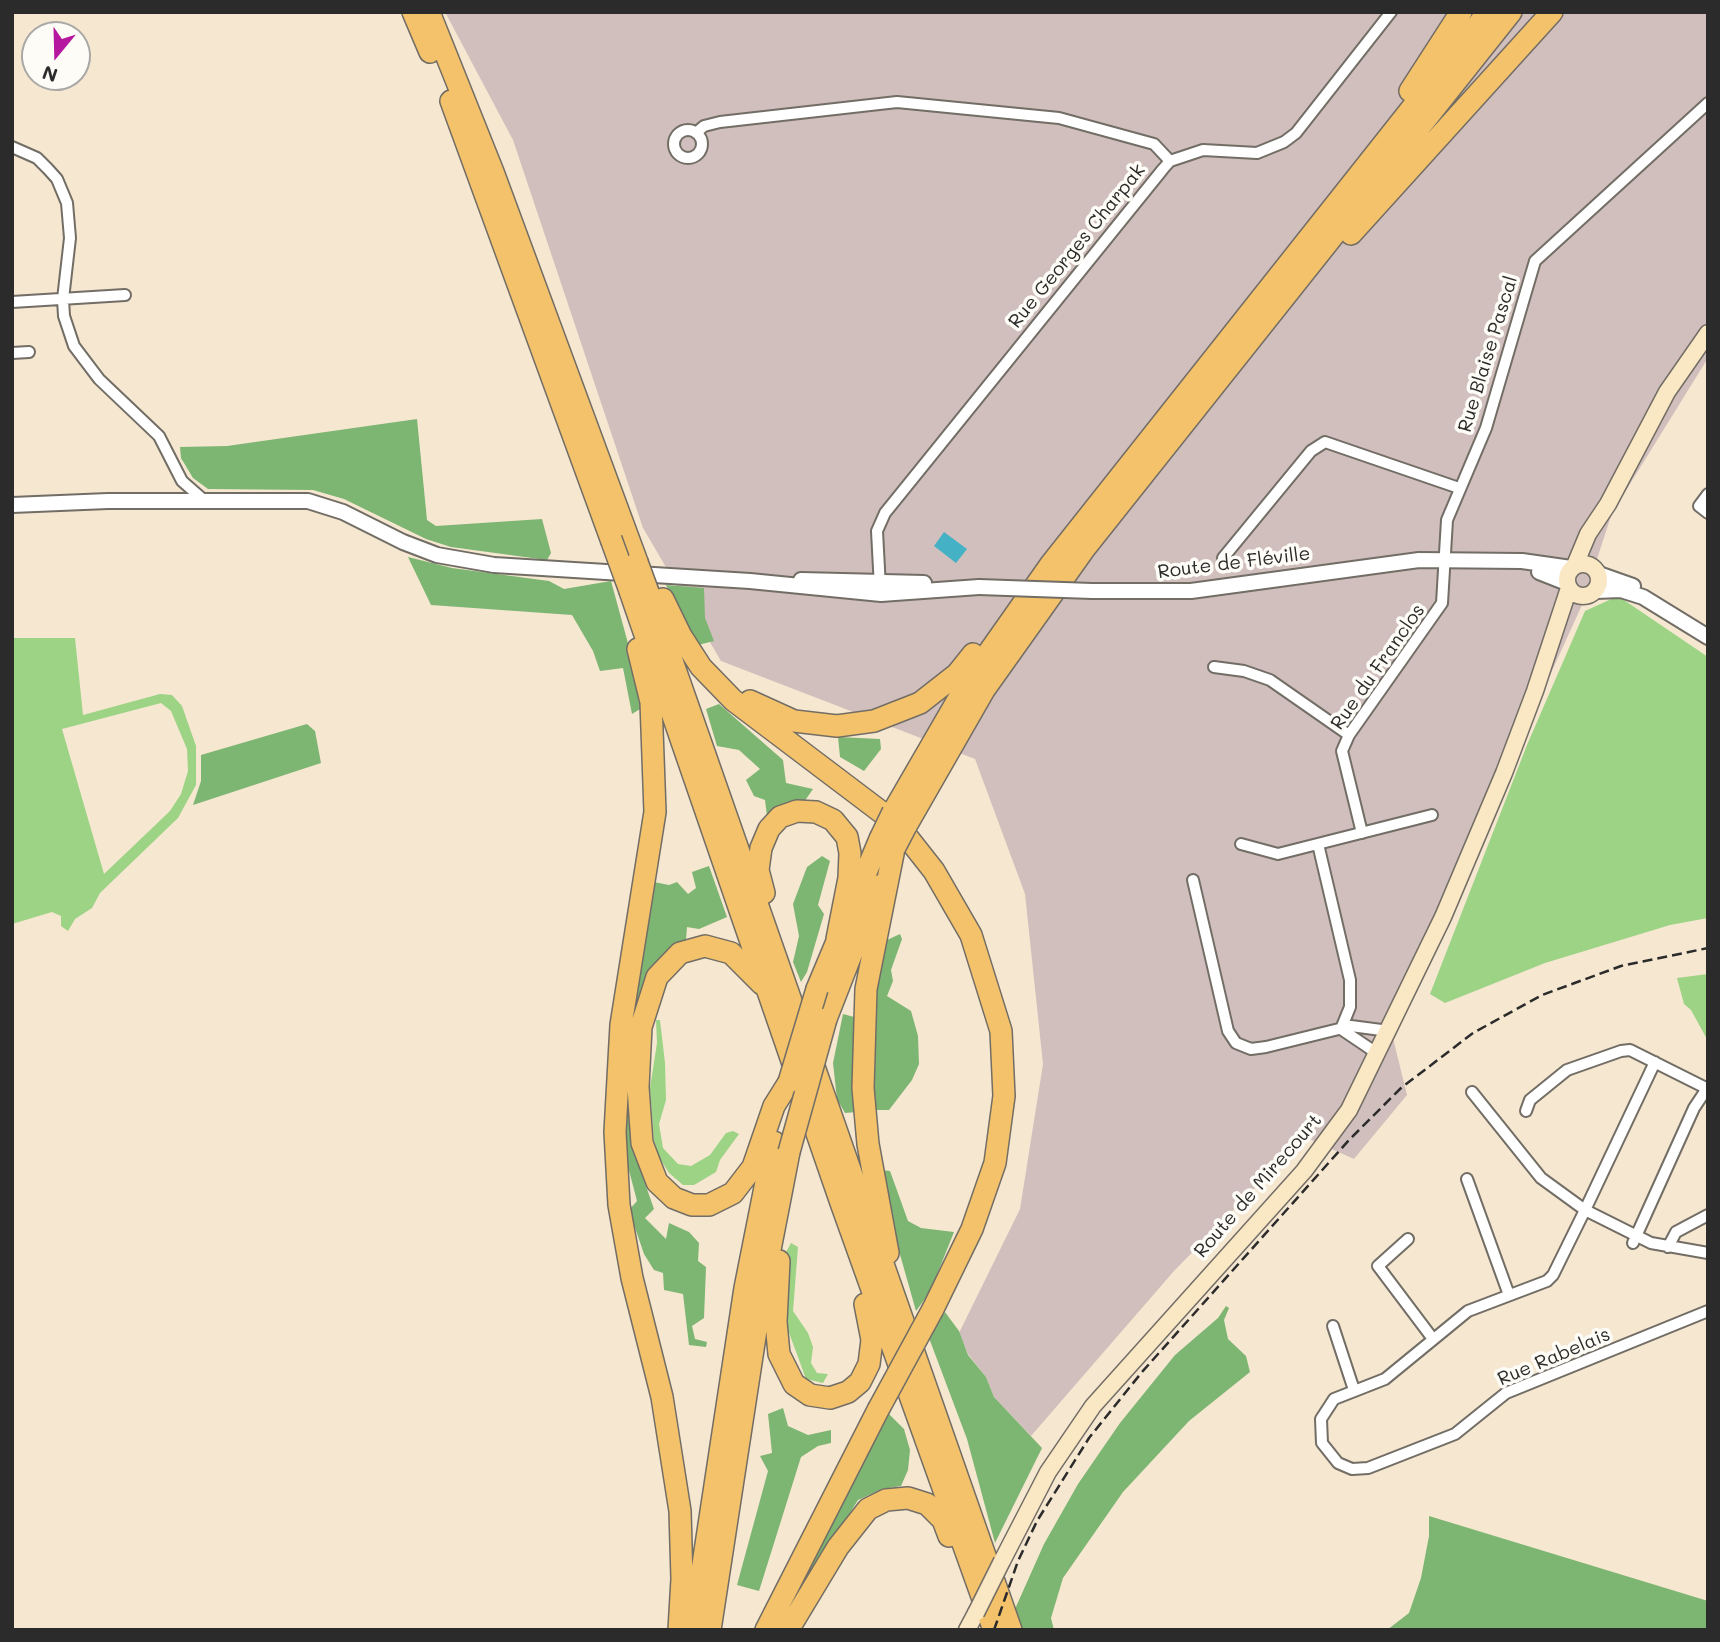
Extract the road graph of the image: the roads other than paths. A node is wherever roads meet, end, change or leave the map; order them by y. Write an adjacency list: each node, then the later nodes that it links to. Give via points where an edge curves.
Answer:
1 (413, 12): 31 (highway, bridge, via 449,94 611,539)
2 (429, 12): 31 (highway, bridge, via 642,562)
3 (1391, 12): 11 (street, Rue Georges Charpak, via 1284,142 1257,153 1203,150)
4 (1461, 12): 12 (highway, via 1418,80 1322,210)
5 (1488, 12): 12 (highway)
6 (1511, 12): 16 (highway)
7 (1552, 12): 16 (highway, via 1313,276)
8 (1708, 103): 20 (street, Rue Blaise Pascal, via 1535,261 1486,428)
9 (696, 133): 11 (street, via 720,122 897,102 1059,118 1154,144)
10 (12, 147): 14 (street, via 37,158 48,169 67,203 70,238)
11 (1170, 161): 30 (street, Rue Georges Charpak, via 885,513 877,531)
12 (1293, 259): 33 (highway)
13 (125, 295): 14 (street)
14 (63, 299): 15 (street); 21 (street, via 69,335 80,356 159,436)
15 (12, 302)
16 (1280, 304): 41 (highway, via 1085,548)
17 (1708, 333): 23 (main road, Route de Mirecourt, via 1667,391)
18 (29, 352): 19 (street)
19 (12, 353)
20 (1459, 488): 26 (street, via 1325,442 1311,451); 27 (street, Rue Blaise Pascal, via 1447,520)
21 (183, 494): 24 (street, Route de Fléville); 30 (street, Route de Fléville, via 207,503 321,504 425,551 494,565)
22 (1708, 494): 25 (street, via 1699,506)
23 (1608, 504): 28 (main road, Route de Mirecourt, via 1592,544); 29 (main road, Route de Mirecourt, via 1588,534)
24 (12, 505)
25 (1708, 513)
26 (1223, 558)
27 (1444, 560): 29 (street, Route de Fléville, via 1522,561); 30 (street, Route de Fléville, bridge, via 1389,562 1202,590); 39 (street, Rue du Franclos, via 1438,613)
28 (1596, 570): 29 (main road); 32 (main road, Route de Mirecourt); 34 (street, via 1635,587)
29 (1571, 576): 32 (main road, via 1573,593); 36 (main road, Route de Mirecourt)
30 (880, 588)
31 (639, 591): 37 (highway, via 681,636); 48 (highway); 49 (highway); 74 (highway, via 632,620 651,702 655,812 621,1025 615,1132 621,1217 662,1397 680,1511)
32 (1590, 593): 34 (street, via 1621,590); 36 (main road, Route de Mirecourt)
33 (1027, 598): 37 (highway, via 1003,616 944,686 920,703 874,721 837,726 794,721 756,705); 41 (highway, via 970,679)
34 (1659, 606): 35 (street)
35 (1708, 637)
36 (1547, 655): 51 (main road, Route de Mirecourt, via 1453,893)
37 (701, 667): 77 (highway, bridge, via 774,733 897,824 934,871 971,935 1001,1031 1004,1096 995,1163 972,1229)
38 (1214, 667): 39 (street, via 1270,680)
39 (1349, 735): 42 (street, Rue du Franclos, via 1342,751)
40 (1432, 815): 42 (street)
41 (899, 819): 43 (highway, bridge)
42 (1362, 833): 45 (street)
43 (887, 844): 47 (highway); 62 (highway, bridge, via 826,1018); 69 (highway, via 866,989 863,1088 868,1144)
44 (1241, 844): 45 (street, via 1278,854)
45 (1318, 844): 50 (street, via 1351,996)
46 (1193, 880): 50 (street, via 1228,1031 1236,1043 1251,1049)
47 (837, 939): 49 (highway, via 849,878 847,837 833,820 816,812 797,811 780,817 761,848 758,870); 57 (highway, bridge)
48 (769, 992): 57 (highway, via 737,958 705,947 680,953 657,976 641,1027 638,1107 645,1156 657,1182 674,1198 709,1205 726,1199 740,1186); 59 (highway)
49 (793, 1010): 69 (highway)
50 (1341, 1029): 51 (street, via 1360,1026); 52 (street)
51 (1389, 1031): 52 (main road, Route de Mirecourt)
52 (1378, 1054): 79 (main road, Route de Mirecourt, bridge, via 1349,1110 1304,1171 1093,1406 1048,1472)
53 (1655, 1062): 54 (street); 56 (street, via 1630,1050 1567,1070 1530,1100); 60 (street, Rue Rabelais)
54 (1707, 1087): 64 (street)
55 (1472, 1092): 60 (street, via 1541,1178)
56 (1526, 1111)
57 (776, 1113): 75 (highway)
58 (1467, 1179): 67 (street)
59 (841, 1200): 62 (highway, via 872,1340 869,1364 860,1382 840,1396 810,1395 794,1384 784,1369 776,1335 780,1249); 73 (highway)
60 (1584, 1210): 64 (street); 67 (street, Rue Rabelais, via 1553,1275)
61 (1708, 1215): 65 (street, via 1676,1232)
62 (774, 1222): 76 (highway)
63 (1409, 1239): 71 (street, via 1378,1265)
64 (1634, 1240): 65 (street)
65 (1668, 1247): 66 (street)
66 (1708, 1252)
67 (1509, 1296): 71 (street, Rue Rabelais, via 1468,1311)
68 (1708, 1311): 72 (street, Rue Rabelais, via 1591,1361 1543,1376 1506,1393 1455,1434 1360,1470 1331,1457 1320,1430 1328,1405)
69 (899, 1317): 81 (highway)
70 (1333, 1326): 72 (street)
71 (1433, 1339): 72 (street, Rue Rabelais, via 1385,1378)
72 (1354, 1390)
73 (978, 1586): 78 (highway, via 962,1567 943,1520 927,1504 908,1498 886,1500 853,1524); 80 (highway)
74 (679, 1630)
75 (693, 1630)
76 (710, 1630)
77 (765, 1630)
78 (788, 1630)
79 (967, 1630)
80 (994, 1630)
81 (1010, 1630)

